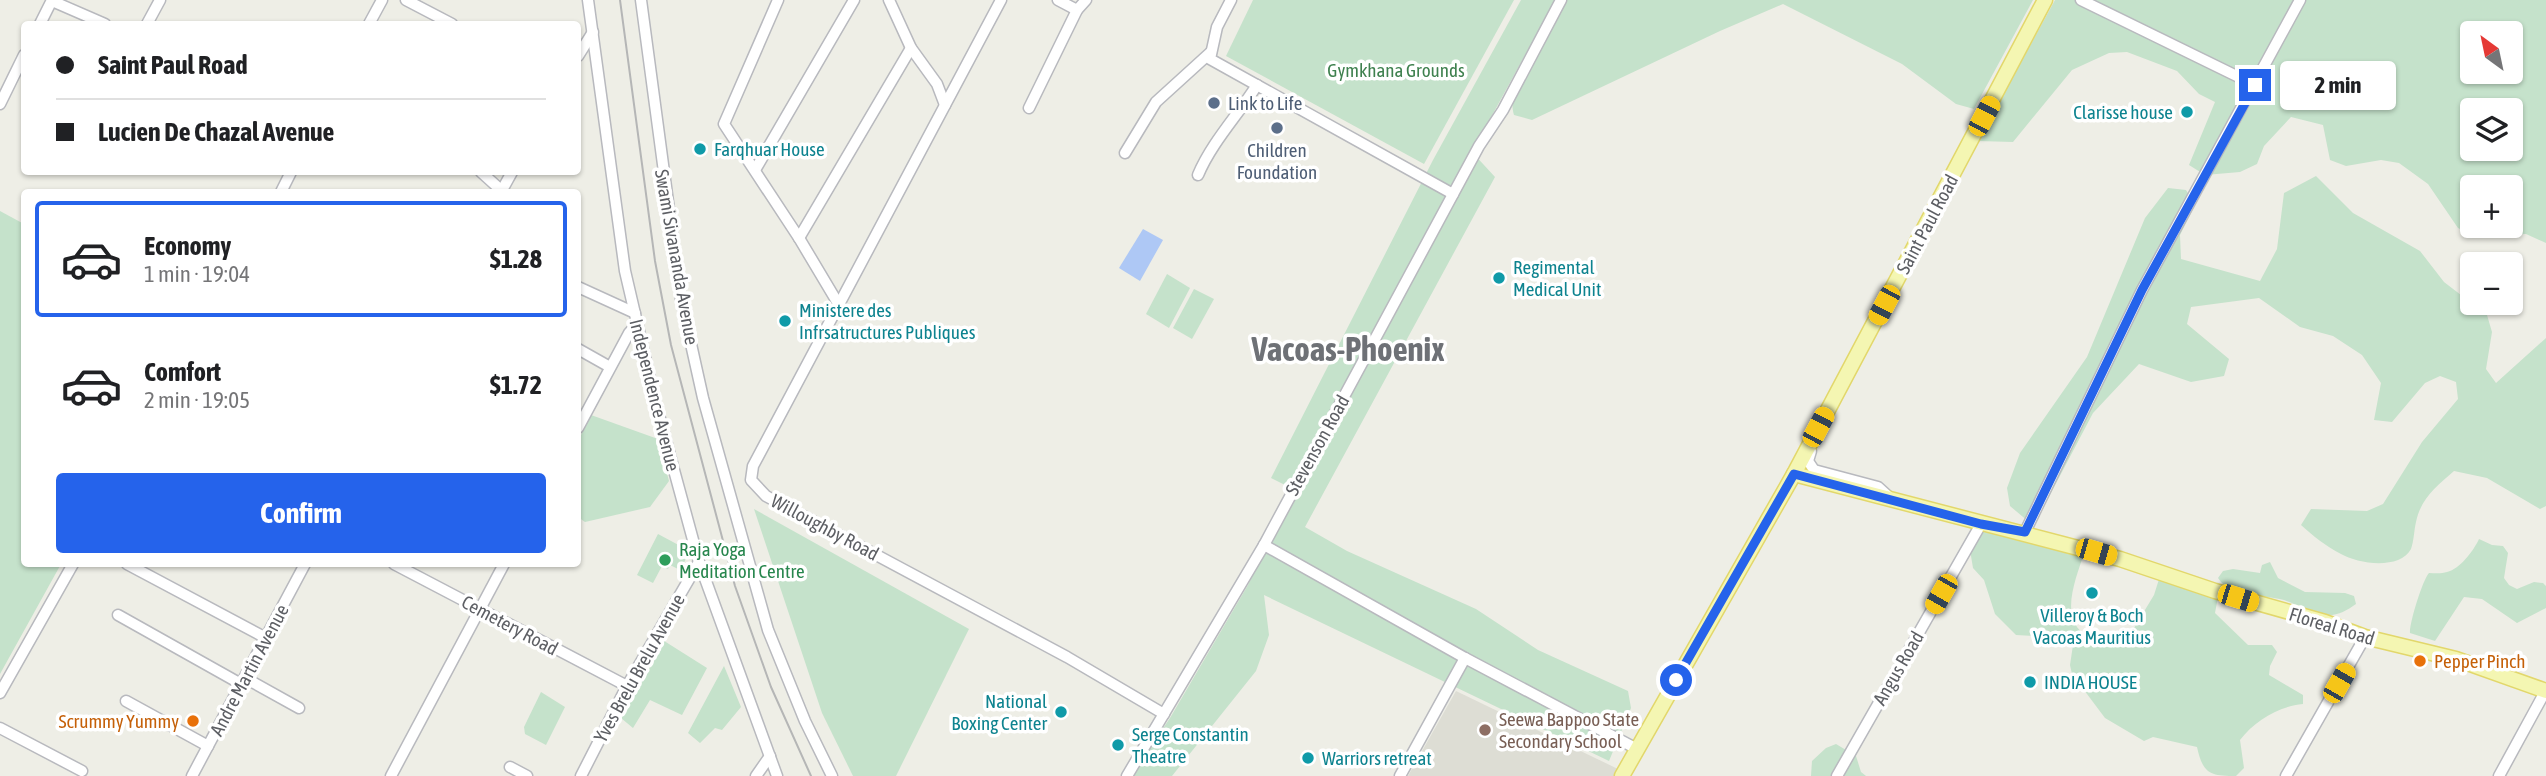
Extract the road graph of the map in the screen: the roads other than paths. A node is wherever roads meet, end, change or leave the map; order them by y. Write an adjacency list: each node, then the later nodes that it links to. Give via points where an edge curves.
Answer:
1 (52, 0): 19 (street); 20 (street)
2 (160, 0): 21 (street)
3 (382, 0): 22 (street)
4 (406, 0): 23 (street)
5 (588, 0): 24 (street, Independence Avenue)
6 (640, 0): 85 (street, Swami Sivananda Avenue, via 681,299 703,398 768,630)
7 (778, 0): 37 (street, via 724,124)
8 (854, 0): 37 (street)
9 (889, 0): 25 (street)
10 (1001, 0): 30 (street, Willoughby Road)
11 (1058, 0): 18 (street)
12 (1086, 0): 18 (street)
13 (1231, 0): 27 (street)
14 (1561, 0): 41 (street, Stevenson Road)
15 (2045, 0): 48 (main road, Saint Paul Road)
16 (2081, 0): 32 (street)
17 (2300, 0): 32 (street)
18 (1077, 10): 35 (street)
19 (42, 21)
20 (98, 21)
21 (149, 21)
22 (371, 21)
23 (446, 21)
24 (593, 32): 26 (street); 45 (street, Independence Avenue, via 625,271)
25 (911, 48): 29 (street); 42 (street)
26 (581, 51)
27 (1211, 52): 31 (street, via 1210,59); 36 (street, via 1156,102)
28 (21, 61): 33 (street)
29 (923, 66): 30 (street, via 939,79); 34 (street)
30 (957, 79): 34 (street, Willoughby Road)
31 (1257, 85): 39 (street, via 1205,157); 41 (street)
32 (2255, 85): 53 (street, via 2142,290)
33 (0, 104)
34 (945, 105): 44 (street, Willoughby Road)
35 (1030, 107)
36 (1125, 153)
37 (755, 170): 42 (street)
38 (484, 175): 40 (street)
39 (1198, 175)
40 (498, 189)
41 (1453, 194): 54 (street, Stevenson Road)
42 (799, 238): 44 (street)
43 (581, 289): 45 (street)
44 (839, 305): 72 (street, Willoughby Road, via 753,466 751,480 756,488)
45 (636, 319): 47 (street); 55 (street, Independence Avenue)
46 (581, 351): 47 (street)
47 (610, 367): 49 (street)
48 (1831, 404): 50 (main road, Saint Paul Road); 51 (street, via 1809,453 1810,465 1819,472 1878,488)
49 (581, 417)
50 (1794, 474): 51 (main road, Floreal Road); 75 (main road, Saint Paul Road)
51 (1892, 500): 52 (main road, Floreal Road)
52 (1981, 524): 53 (main road, Floreal Road); 89 (street, Angus Road)
53 (2025, 532): 63 (main road, Floreal Road)
54 (1264, 545): 65 (street); 72 (street, Stevenson Road)
55 (699, 562): 67 (street, Yves Brelu Brelu Avenue); 76 (street, Independence Avenue)
56 (71, 567): 69 (street)
57 (133, 567): 64 (street)
58 (303, 567): 64 (street, Andre Martin Avenue)
59 (400, 567): 61 (street, Cemetery Road)
60 (502, 567): 61 (street)
61 (479, 609): 67 (street, Cemetery Road); 80 (street)
62 (118, 615): 66 (street)
63 (2365, 637): 68 (main road, Floreal Road, via 2456,659); 90 (street)
64 (265, 638): 66 (street, Andre Martin Avenue)
65 (1465, 658): 75 (street); 87 (street)
66 (243, 681): 71 (street); 74 (street, Andre Martin Avenue)
67 (627, 686): 82 (street, Yves Brelu Brelu Avenue)
68 (2546, 691): 91 (street)
69 (0, 693)
70 (126, 701): 74 (street)
71 (299, 708)
72 (1164, 714): 86 (street, Stevenson Road)
73 (0, 728): 78 (street)
74 (208, 746): 79 (street, Andre Martin Avenue)
75 (1637, 749): 88 (main road, Saint Paul Road)
76 (769, 756): 83 (street); 84 (street, Independence Avenue)
77 (510, 767): 81 (street)
78 (82, 771)
79 (192, 776)
80 (391, 776)
81 (527, 776)
82 (581, 776)
83 (756, 776)
84 (777, 776)
85 (832, 776)
86 (1127, 776)
87 (1400, 776)
88 (1622, 776)
89 (1837, 776)
90 (2286, 776)
91 (2499, 776)

